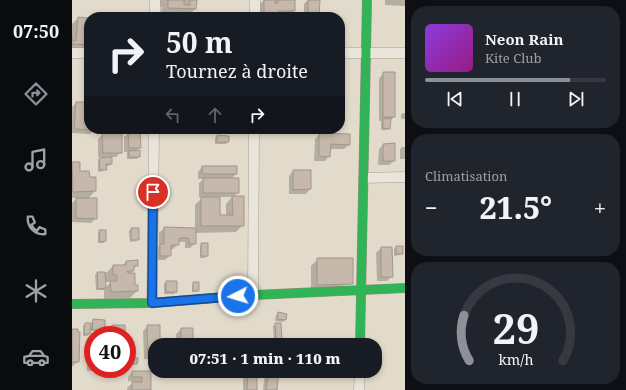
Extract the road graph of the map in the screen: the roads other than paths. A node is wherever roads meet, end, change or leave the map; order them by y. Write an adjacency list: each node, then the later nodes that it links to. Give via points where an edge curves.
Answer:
1 (155, 0): 4 (street)
2 (255, 0): 5 (street)
3 (367, 0): 9 (street)
4 (154, 12)
5 (255, 12)
6 (72, 53): 7 (street)
7 (84, 53)
8 (345, 53): 9 (street)
9 (366, 53): 10 (street); 14 (street)
10 (405, 53)
11 (154, 134): 18 (street)
12 (254, 134): 17 (street)
13 (405, 177): 14 (street)
14 (364, 178): 16 (street)
15 (405, 288): 16 (street)
16 (362, 290): 17 (street); 20 (street)
17 (253, 295): 18 (street)
18 (152, 303): 19 (street)
19 (72, 304)
20 (360, 338)
21 (360, 378): 22 (street)
22 (359, 390)

